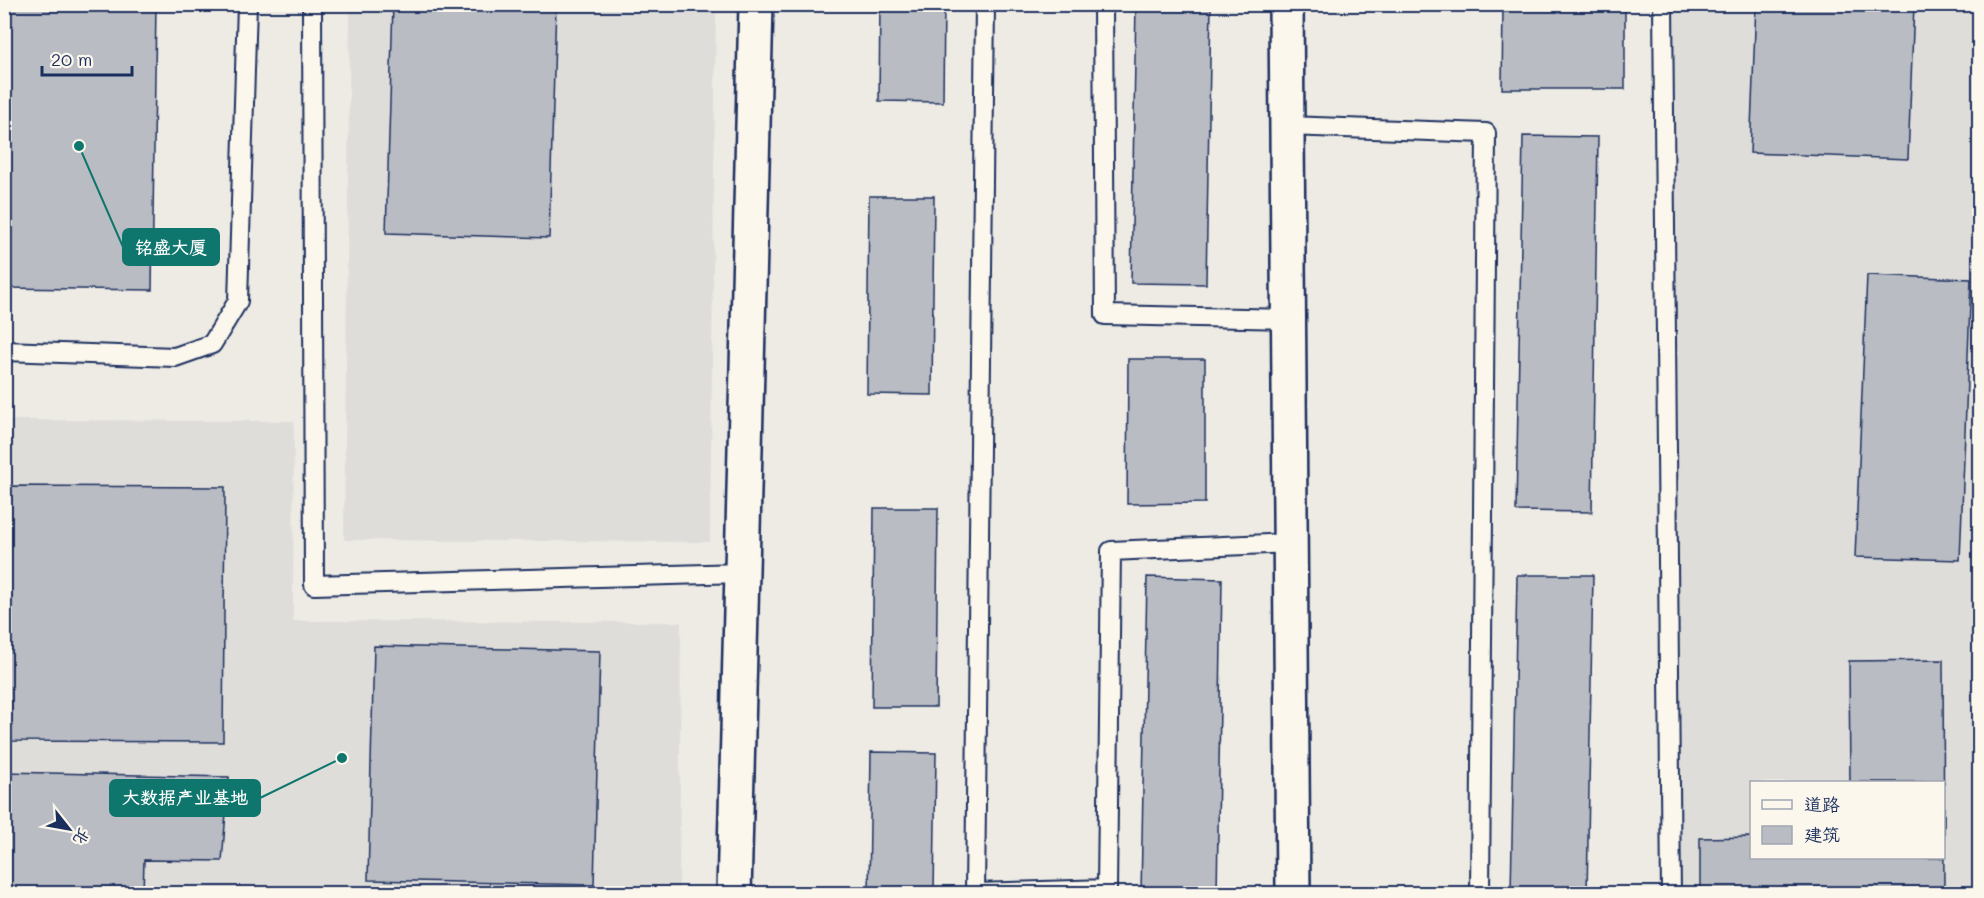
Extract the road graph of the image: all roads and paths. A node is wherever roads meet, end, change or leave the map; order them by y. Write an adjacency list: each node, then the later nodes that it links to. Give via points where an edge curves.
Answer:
1 (247, 4): 10 (lane, via 238,301 212,344 175,357)
2 (312, 4): 12 (lane, via 314,585)
3 (756, 4): 12 (street)
4 (984, 4): 11 (lane, via 975,893 1107,889 1111,551)
5 (1103, 4): 9 (lane, via 1105,315)
6 (1286, 4): 8 (street)
7 (1663, 4): 16 (lane)
8 (1287, 126): 9 (street); 15 (lane, via 1486,133)
9 (1289, 318): 11 (street)
10 (4, 351)
11 (1290, 543): 14 (street)
12 (742, 573): 13 (street)
13 (734, 894)
14 (1293, 894)
15 (1480, 894)
16 (1671, 894)

